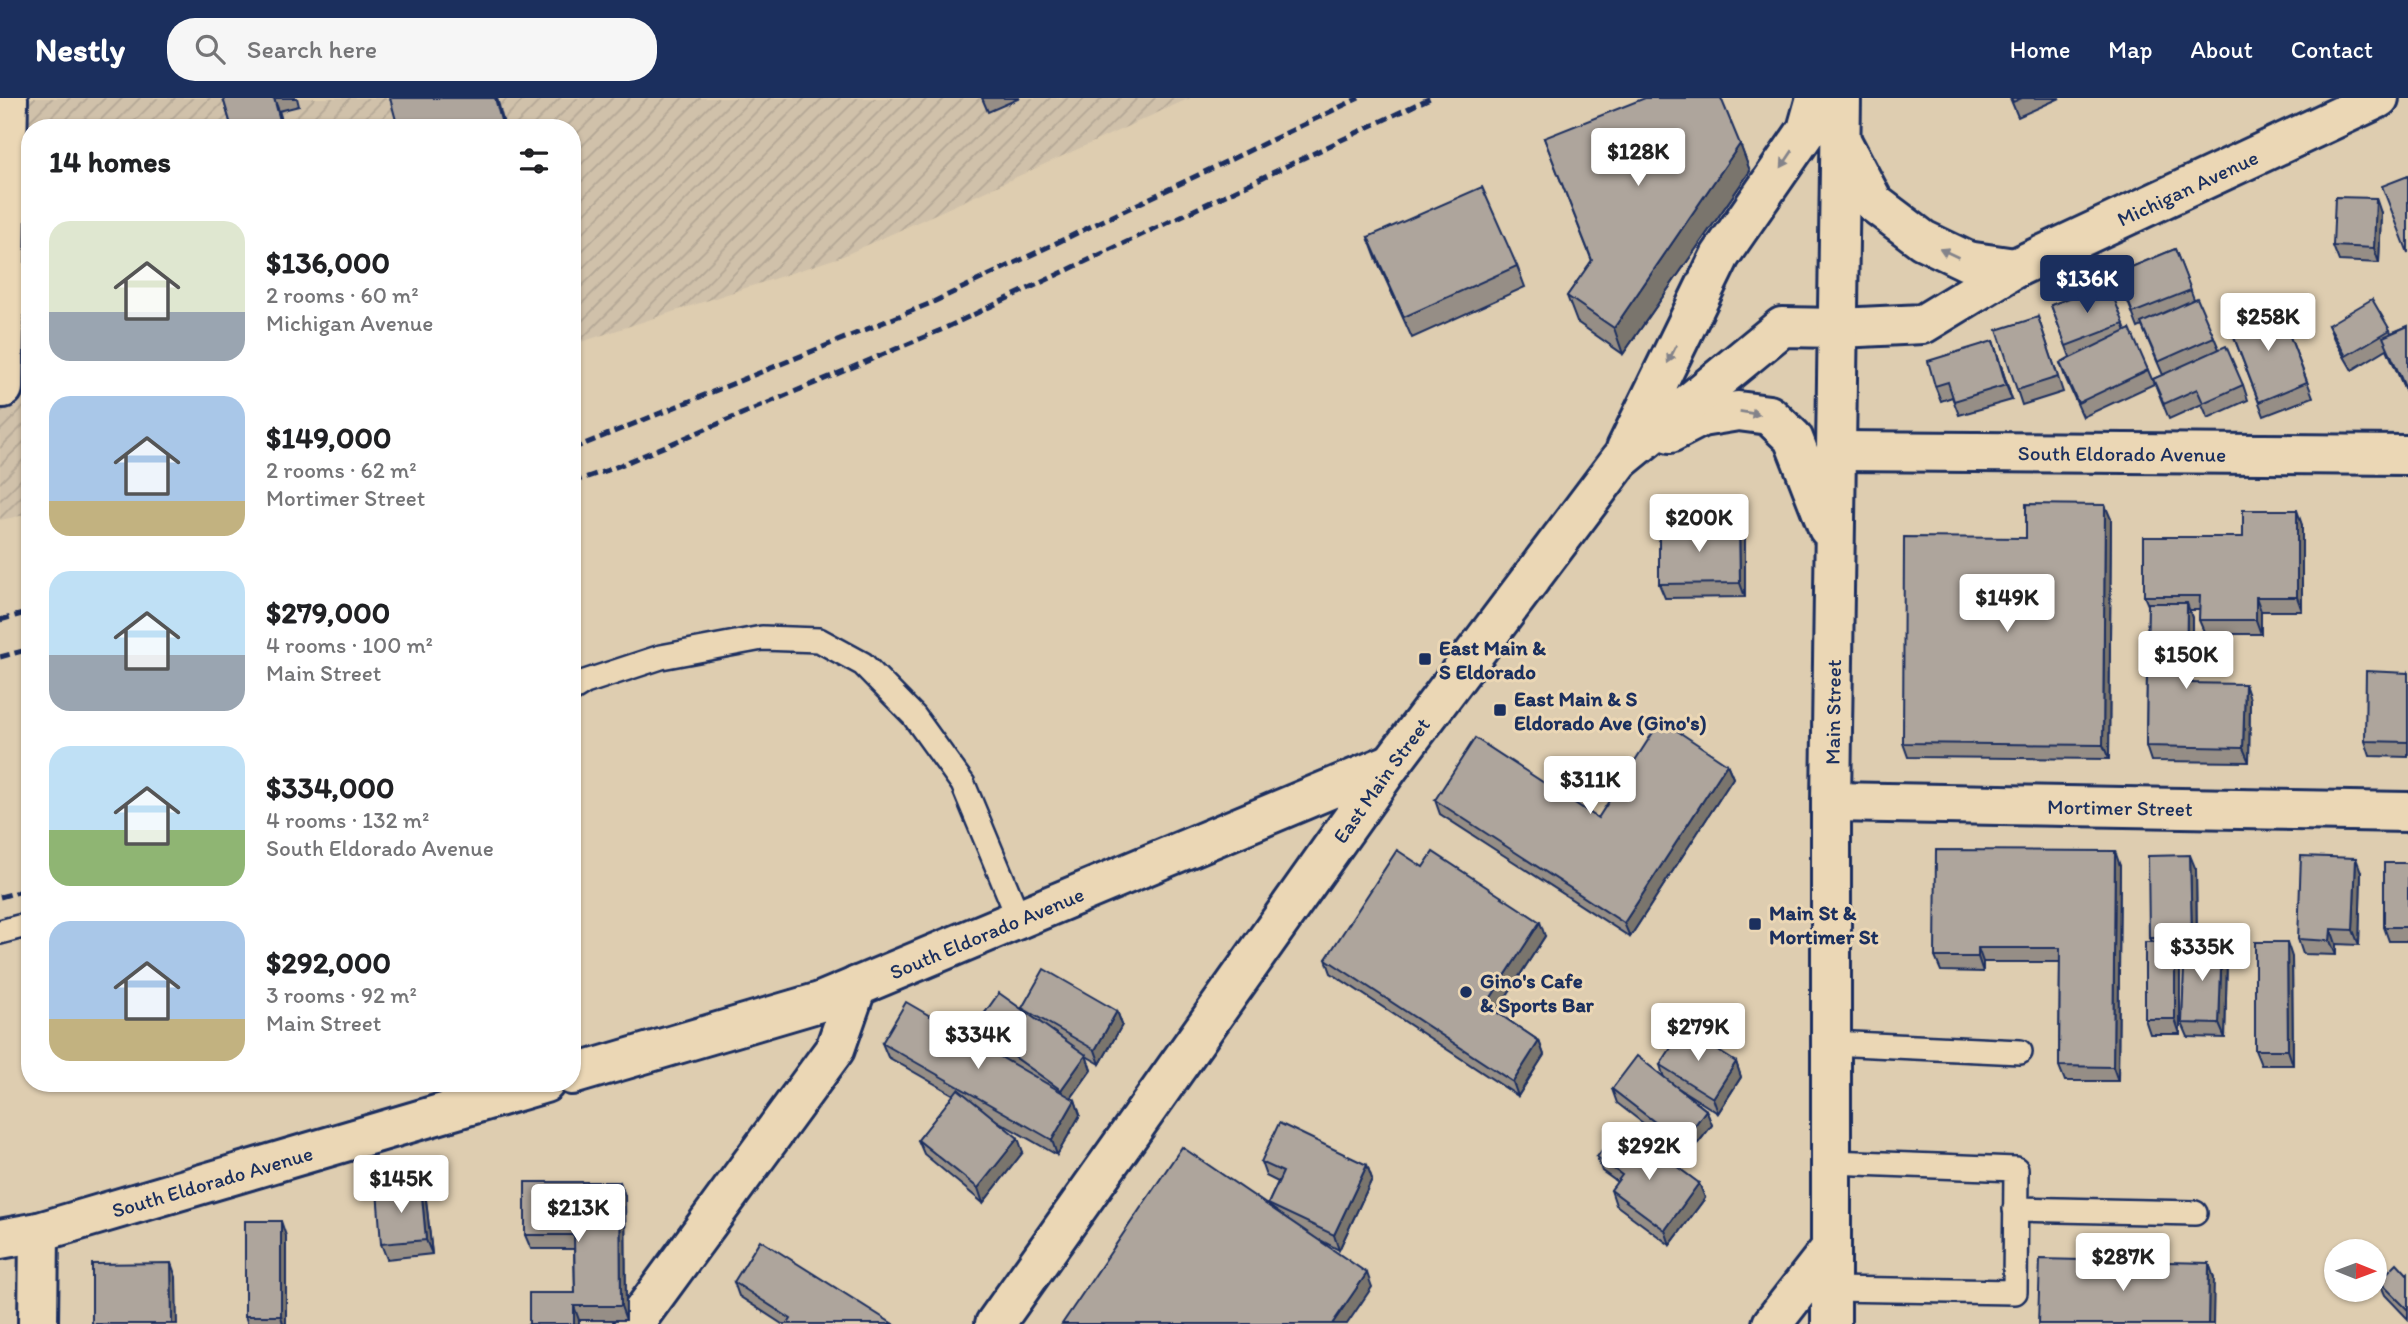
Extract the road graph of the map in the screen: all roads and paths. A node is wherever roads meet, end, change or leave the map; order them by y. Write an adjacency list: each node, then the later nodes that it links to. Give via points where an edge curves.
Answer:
1 (8, 98): 8 (street)
2 (1816, 98): 11 (street, one-way to 11, via 1807,130 1720,256)
3 (1841, 98): 5 (street, Main Street)
4 (2379, 98): 6 (street, Michigan Avenue)
5 (1841, 141): 6 (street, one-way to 5, via 1967,261 1923,240 1874,203); 7 (street, Main Street)
6 (2015, 268): 7 (street, Michigan Avenue, via 1923,324)
7 (1839, 328): 9 (street, Main Street); 11 (street, East Main Street, via 1782,327)
8 (1, 388)
9 (1837, 451): 10 (street, South Eldorado Avenue); 12 (street, Main Street)
10 (2408, 455)
11 (1620, 460): 12 (street, one-way to 12, via 1700,417 1738,411 1769,415 1793,438); 14 (street, East Main Street)
12 (1836, 547): 15 (street, Main Street)
13 (581, 684): 17 (lane, via 661,657 762,638 819,640 863,664 914,716 963,784)
14 (1392, 763): 17 (street, South Eldorado Avenue); 34 (street, East Main Street)
15 (1831, 802): 16 (street, Mortimer Street); 21 (street, Main Street)
16 (2408, 811)
17 (1019, 919): 20 (street, South Eldorado Avenue)
18 (21, 926): 19 (lane)
19 (0, 932)
20 (857, 986): 23 (street, South Eldorado Avenue, via 820,1002); 33 (street, via 835,1049)
21 (1831, 1044): 22 (lane); 25 (street, Main Street)
22 (2020, 1052)
23 (581, 1072)
24 (514, 1092): 28 (street, South Eldorado Avenue)
25 (1831, 1162): 26 (lane, via 2016,1169); 30 (street, Main Street)
26 (2015, 1209): 27 (lane); 31 (lane, via 2015,1292)
27 (2195, 1213)
28 (39, 1232): 29 (street, South Eldorado Avenue); 32 (street)
29 (0, 1239)
30 (1831, 1248): 31 (street, Main Street); 35 (street)
31 (1831, 1306)
32 (38, 1324)
33 (634, 1324)
34 (995, 1324)
35 (1772, 1324)

